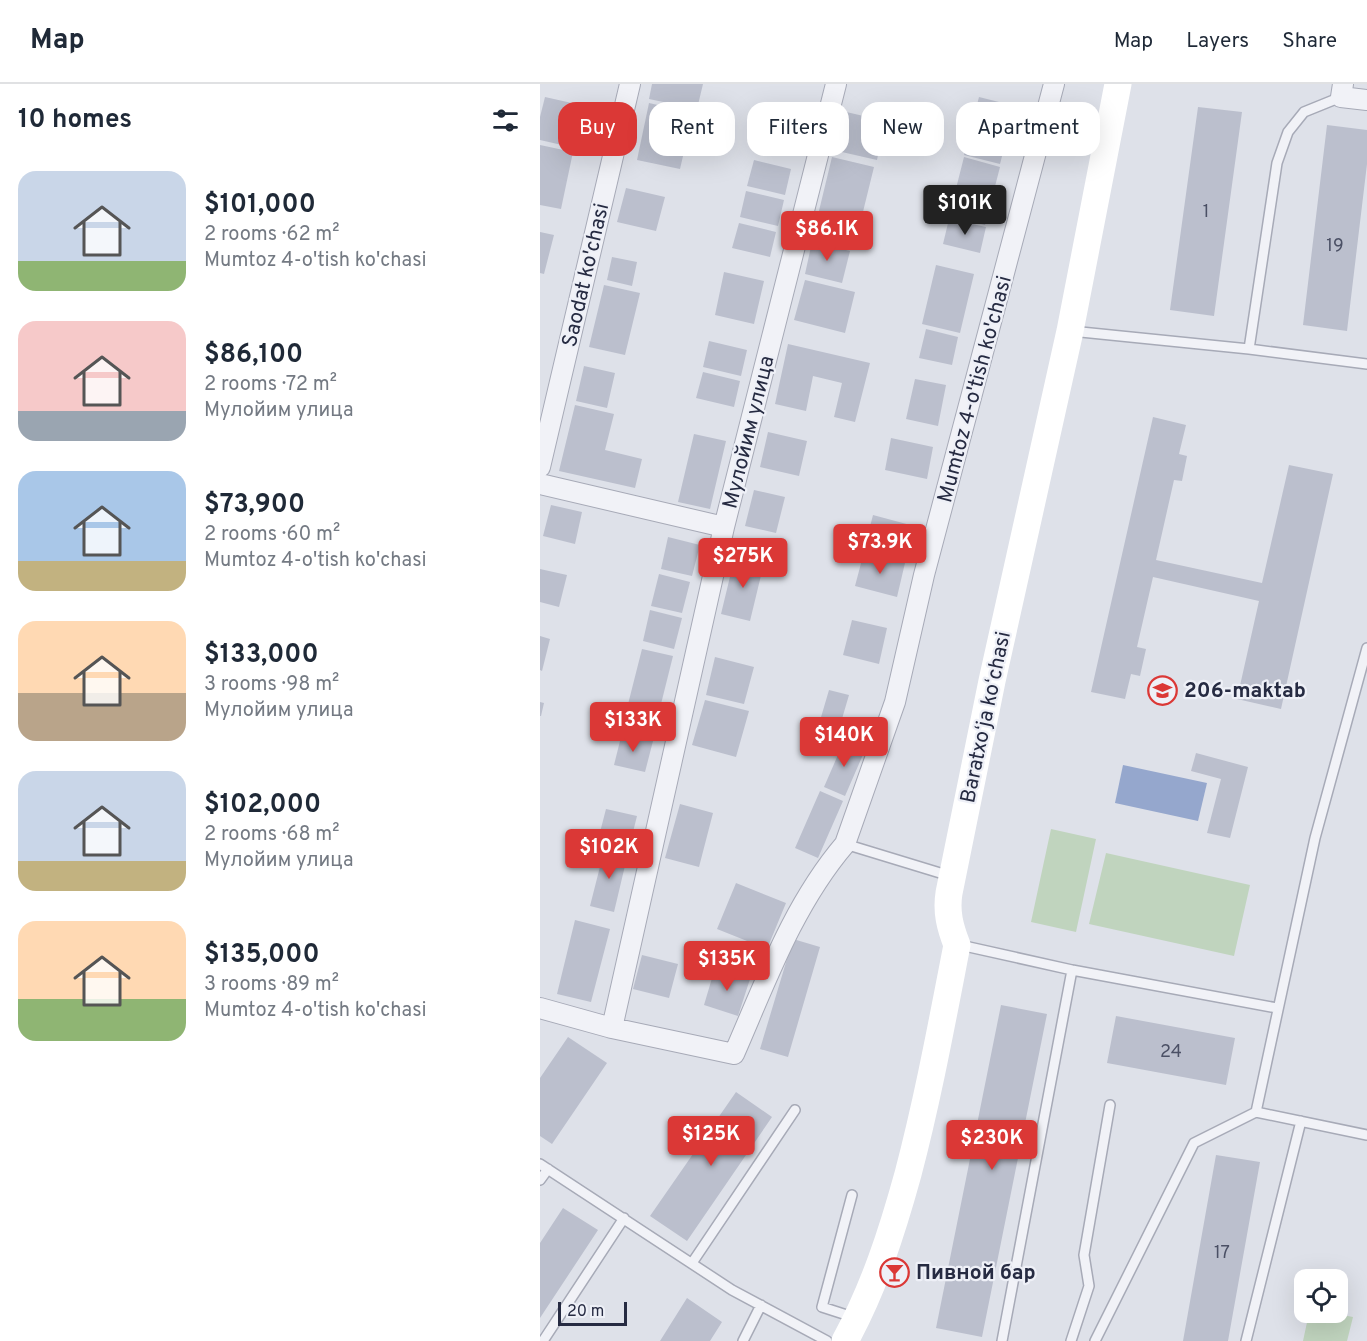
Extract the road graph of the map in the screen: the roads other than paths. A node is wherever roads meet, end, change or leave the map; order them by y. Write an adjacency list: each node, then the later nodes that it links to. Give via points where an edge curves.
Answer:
1 (630, 84): 10 (street, Saodat ko'chasi)
2 (836, 84): 12 (street, Мулойим улица)
3 (1054, 84): 14 (street, Mumtoz 4-o'tish ko'chasi, via 924,574 895,702)
4 (1118, 84): 7 (street, Baratxoʻja koʻchasi)
5 (1342, 91): 6 (street); 8 (lane, via 1304,112 1284,142 1277,163)
6 (1367, 99)
7 (1070, 331): 8 (lane); 15 (street, Baratxoʻja koʻchasi)
8 (1249, 349): 9 (lane)
9 (1367, 364)
10 (540, 467)
11 (540, 484): 12 (street)
12 (724, 527): 20 (street, Мулойим улица)
13 (1367, 648): 19 (lane, via 1315,838)
14 (845, 844): 15 (lane); 20 (street, Mumtoz 4-o'tish ko'chasi, via 787,932 734,1054)
15 (952, 877): 16 (street, Baratxoʻja koʻchasi, via 948,909)
16 (957, 945): 17 (lane); 32 (street, Baratxoʻja koʻchasi, via 917,1139 885,1249)
17 (1072, 970): 19 (lane); 36 (lane)
18 (540, 1008): 20 (street)
19 (1277, 1008): 23 (lane)
20 (612, 1028)
21 (1110, 1105): 37 (lane, via 1084,1255 1089,1286)
22 (795, 1110): 30 (lane)
23 (1256, 1112): 24 (lane); 38 (lane, via 1194,1143)
24 (1301, 1121): 25 (lane); 39 (lane)
25 (1367, 1136)
26 (544, 1166): 27 (lane); 29 (lane)
27 (540, 1180)
28 (852, 1196): 32 (lane, via 822,1307)
29 (624, 1218): 30 (lane); 33 (lane)
30 (692, 1263): 31 (lane)
31 (761, 1305): 34 (lane); 35 (lane)
32 (852, 1330)
33 (543, 1341)
34 (743, 1341)
35 (827, 1341)
36 (1002, 1341)
37 (1071, 1341)
38 (1095, 1341)
39 (1246, 1341)

